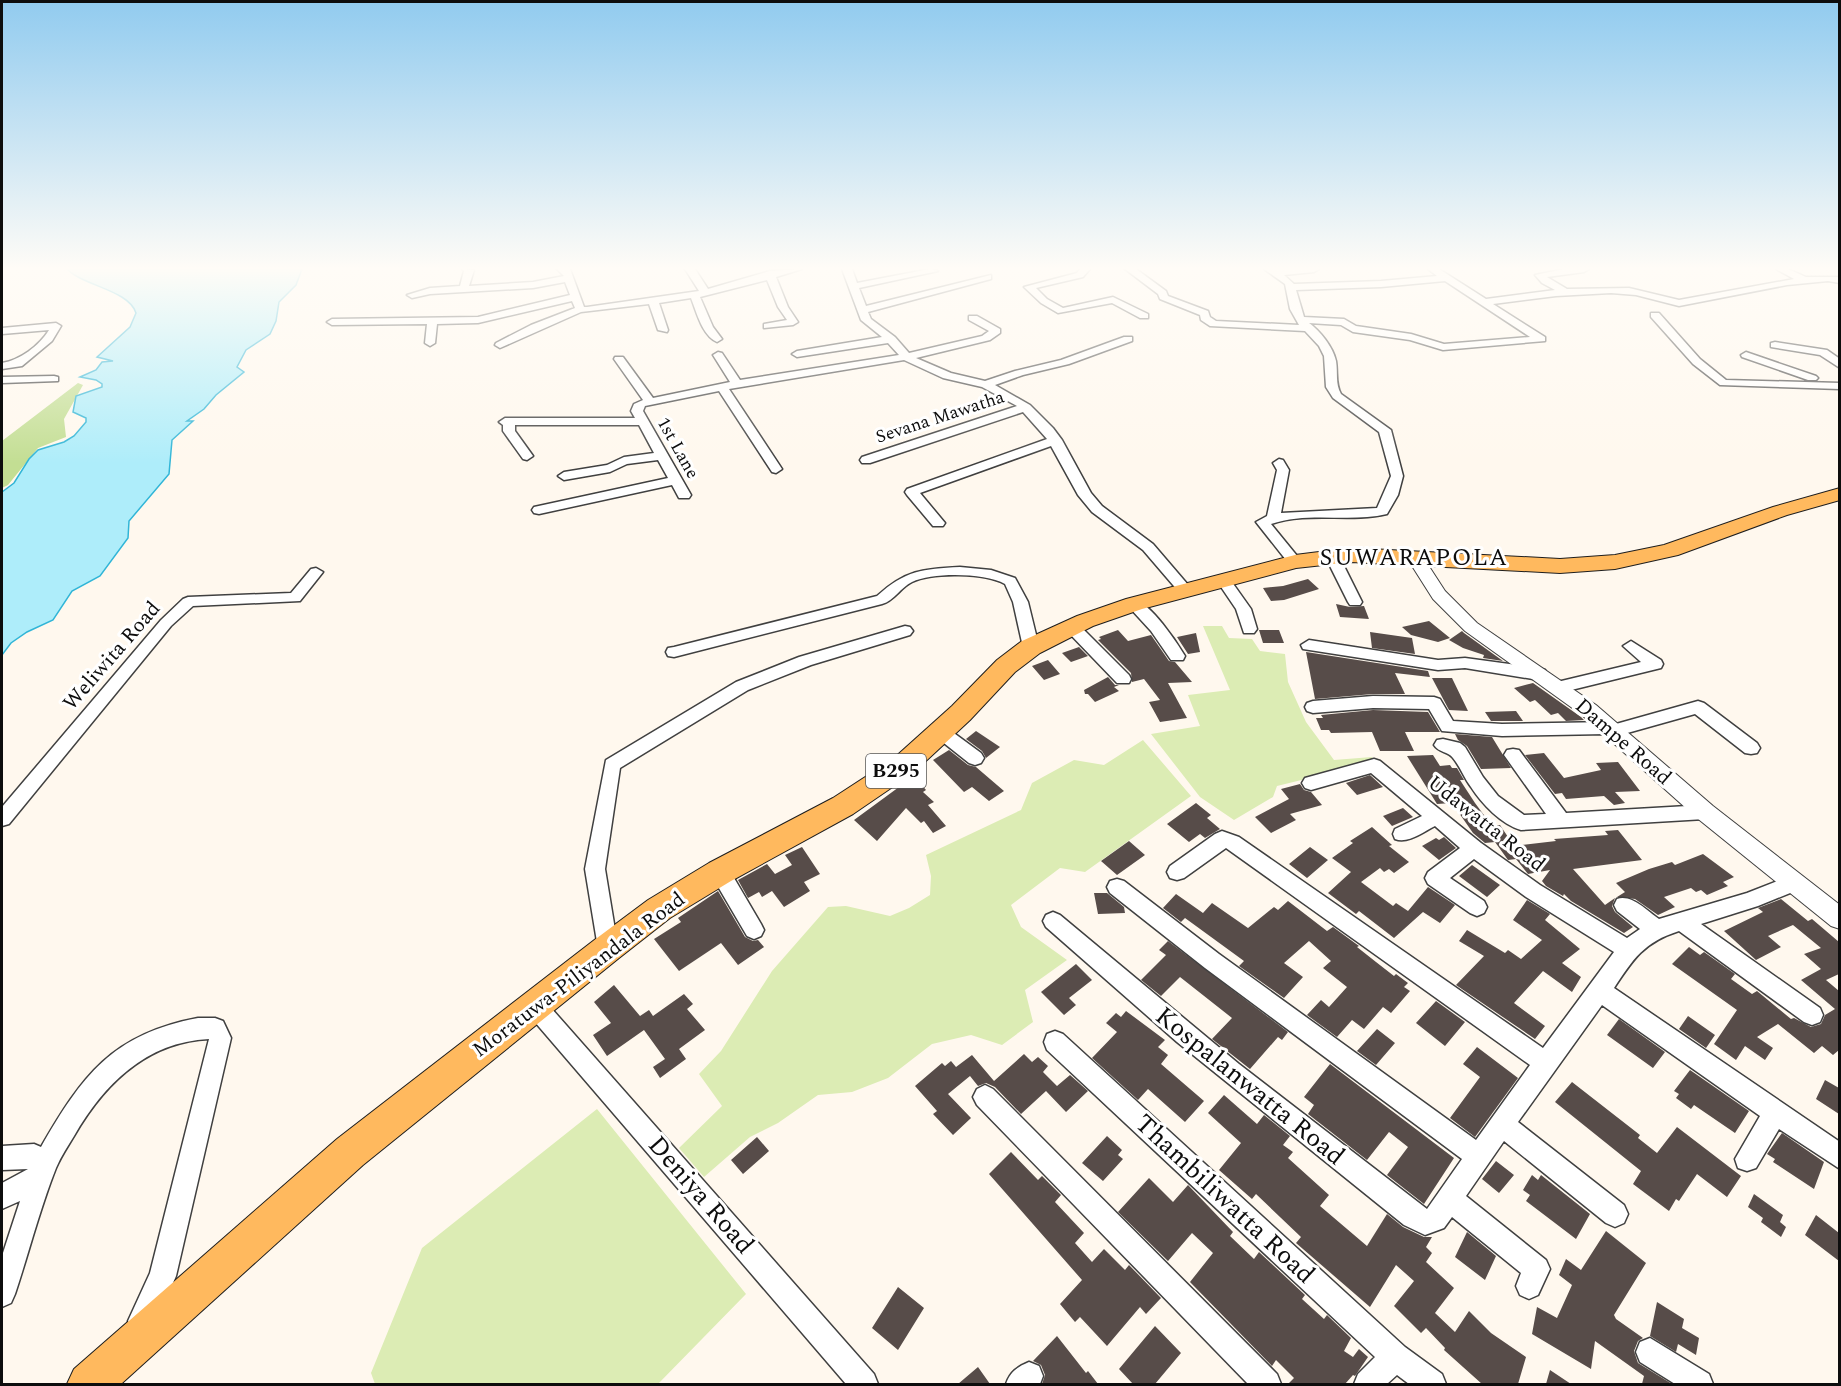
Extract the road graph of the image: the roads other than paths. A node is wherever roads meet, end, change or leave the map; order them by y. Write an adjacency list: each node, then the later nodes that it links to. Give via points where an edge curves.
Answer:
1 (51, 334): 23 (street, via 18,364)
2 (431, 334): 14 (street)
3 (522, 334): 15 (street)
4 (713, 334): 11 (street)
5 (884, 334): 12 (street)
6 (992, 334): 20 (street, 1st Lane)
7 (1315, 334): 44 (street, via 1330,358 1331,390 1385,430 1397,476 1382,510)
8 (1387, 334): 9 (street, via 1443,347 1541,339)
9 (1533, 334)
10 (1673, 334): 28 (street, via 1724,383)
11 (717, 339)
12 (891, 339): 17 (street); 20 (street)
13 (1128, 339): 27 (street)
14 (430, 343)
15 (500, 345)
16 (1775, 345): 22 (street, via 1823,352)
17 (797, 354)
18 (718, 355): 26 (street)
19 (1746, 356): 28 (street)
20 (906, 357): 26 (street, 1st Lane); 27 (street, via 948,376)
21 (619, 359): 30 (street)
22 (1839, 365)
23 (2, 366)
24 (54, 379): 25 (street)
25 (2, 380)
26 (737, 384): 29 (street, 1st Lane)
27 (986, 385): 31 (street)
28 (1839, 385)
29 (723, 387): 30 (street, 1st Lane); 38 (street)
30 (650, 401): 32 (street, 1st Lane, via 637,408)
31 (1026, 407): 33 (street); 36 (street, Sevana Mawatha)
32 (643, 421): 34 (street, via 508,422 509,431); 35 (street, 1st Lane)
33 (1056, 440): 45 (street, via 912,492); 51 (street, via 1085,495 1097,509 1148,547)
34 (527, 456)
35 (662, 456): 39 (street); 40 (street, 1st Lane)
36 (866, 460)
37 (1279, 463): 44 (street, via 1283,470)
38 (776, 469)
39 (564, 476)
40 (676, 480): 42 (street, 1st Lane); 43 (street)
41 (1839, 494): 47 (main road, Moratuwa-Piliyandala Road / B295, via 1670,550 1615,562 1560,566)
42 (684, 495)
43 (539, 510)
44 (1273, 518): 48 (street, via 1263,522)
45 (938, 523)
46 (1332, 556): 47 (main road, Moratuwa-Piliyandala Road / B295); 48 (main road, Moratuwa-Piliyandala Road / B295); 52 (street)
47 (1415, 558): 62 (street, Dampe Road, via 1454,612)
48 (1295, 562): 50 (main road, Moratuwa-Piliyandala Road / B295)
49 (316, 572): 75 (street, Weliwita Road, via 295,598 188,602 142,650)
50 (1224, 581): 51 (main road, Moratuwa-Piliyandala Road / B295); 55 (street, via 1243,609)
51 (1184, 589): 53 (main road, Moratuwa-Piliyandala Road / B295)
52 (1355, 602)
53 (1134, 604): 54 (main road, Moratuwa-Piliyandala Road / B295); 61 (street)
54 (1072, 627): 58 (main road, Moratuwa-Piliyandala Road / B295); 63 (street)
55 (1250, 629)
56 (905, 631): 90 (street, via 805,661 742,686 612,765 595,869)
57 (1309, 645): 62 (street, via 1438,665 1465,663)
58 (1031, 646): 60 (street, via 1015,587 1009,579 996,574 926,573 907,579 882,599); 67 (main road, Moratuwa-Piliyandala Road / B295)
59 (1631, 646): 64 (street, via 1655,664)
60 (674, 652)
61 (1177, 656)
62 (1539, 674): 64 (street, Dampe Road)
63 (1123, 679)
64 (1559, 687): 66 (street, Dampe Road)
65 (1313, 707): 66 (street, via 1373,702 1434,703 1448,727)
66 (1612, 729): 69 (street, via 1698,707); 73 (street, Dampe Road)
67 (941, 732): 71 (street); 79 (main road, Moratuwa-Piliyandala Road / B295, via 903,766 843,806)
68 (1443, 745): 76 (street, via 1459,752 1477,782 1508,815 1521,823)
69 (1751, 748)
70 (1513, 755): 76 (street)
71 (975, 758)
72 (1311, 783): 74 (street, Udawatta Road, via 1374,766)
73 (1705, 812): 76 (street); 81 (street, Dampe Road)
74 (1436, 818): 77 (street); 78 (street, Udawatta Road)
75 (2, 819)
76 (1560, 820)
77 (1402, 834)
78 (1474, 848): 84 (street, via 1436,878); 91 (street, Udawatta Road, via 1533,891)
79 (720, 872): 89 (street); 90 (main road, Moratuwa-Piliyandala Road / B295, via 659,909)
80 (1177, 872): 96 (street, via 1222,839 1232,842)
81 (1793, 883): 85 (street, Dampe Road); 87 (street, Kospalanwatta Road)
82 (1117, 887): 100 (street, via 1203,955)
83 (1624, 905): 88 (street)
84 (1477, 907)
85 (1839, 920)
86 (1053, 921): 106 (street, Kospalanwatta Road, via 1245,1085 1413,1216 1425,1222 1435,1219)
87 (1682, 922): 88 (street, Kospalanwatta Road); 94 (street)
88 (1656, 929): 91 (street, Kospalanwatta Road)
89 (754, 930)
90 (608, 948): 93 (main road, Moratuwa-Piliyandala Road / B295)
91 (1628, 949): 92 (street, Kospalanwatta Road)
92 (1600, 991): 96 (street, Kospalanwatta Road); 98 (street)
93 (536, 1007): 110 (main road, Moratuwa-Piliyandala Road / B295, via 350,1152); 114 (street, Deniya Road)
94 (1812, 1015)
95 (1055, 1042): 112 (street, Thambiliwatta Road)
96 (1545, 1063): 99 (street, Kospalanwatta Road)
97 (992, 1105): 115 (street)
98 (1775, 1113): 101 (street); 103 (street)
99 (1503, 1125): 100 (street, Kospalanwatta Road); 107 (street)
100 (1478, 1156): 106 (street, Kospalanwatta Road)
101 (1839, 1157)
102 (2, 1158): 104 (street, via 34,1156)
103 (1747, 1159)
104 (44, 1168): 105 (street); 109 (street); 110 (street, via 91,1088 141,1046 193,1028 214,1028 220,1038 163,1276)
105 (2, 1197)
106 (1448, 1198): 108 (street, via 1537,1269)
107 (1615, 1214)
108 (1529, 1286)
109 (2, 1294)
110 (128, 1349): 113 (main road, Moratuwa-Piliyandala Road / B295)
111 (1650, 1352): 118 (street)
112 (1395, 1357): 116 (street); 117 (street, Thambiliwatta Road)
113 (89, 1384)
114 (864, 1384)
115 (1267, 1384)
116 (1368, 1384)
117 (1432, 1384)
118 (1699, 1384)

